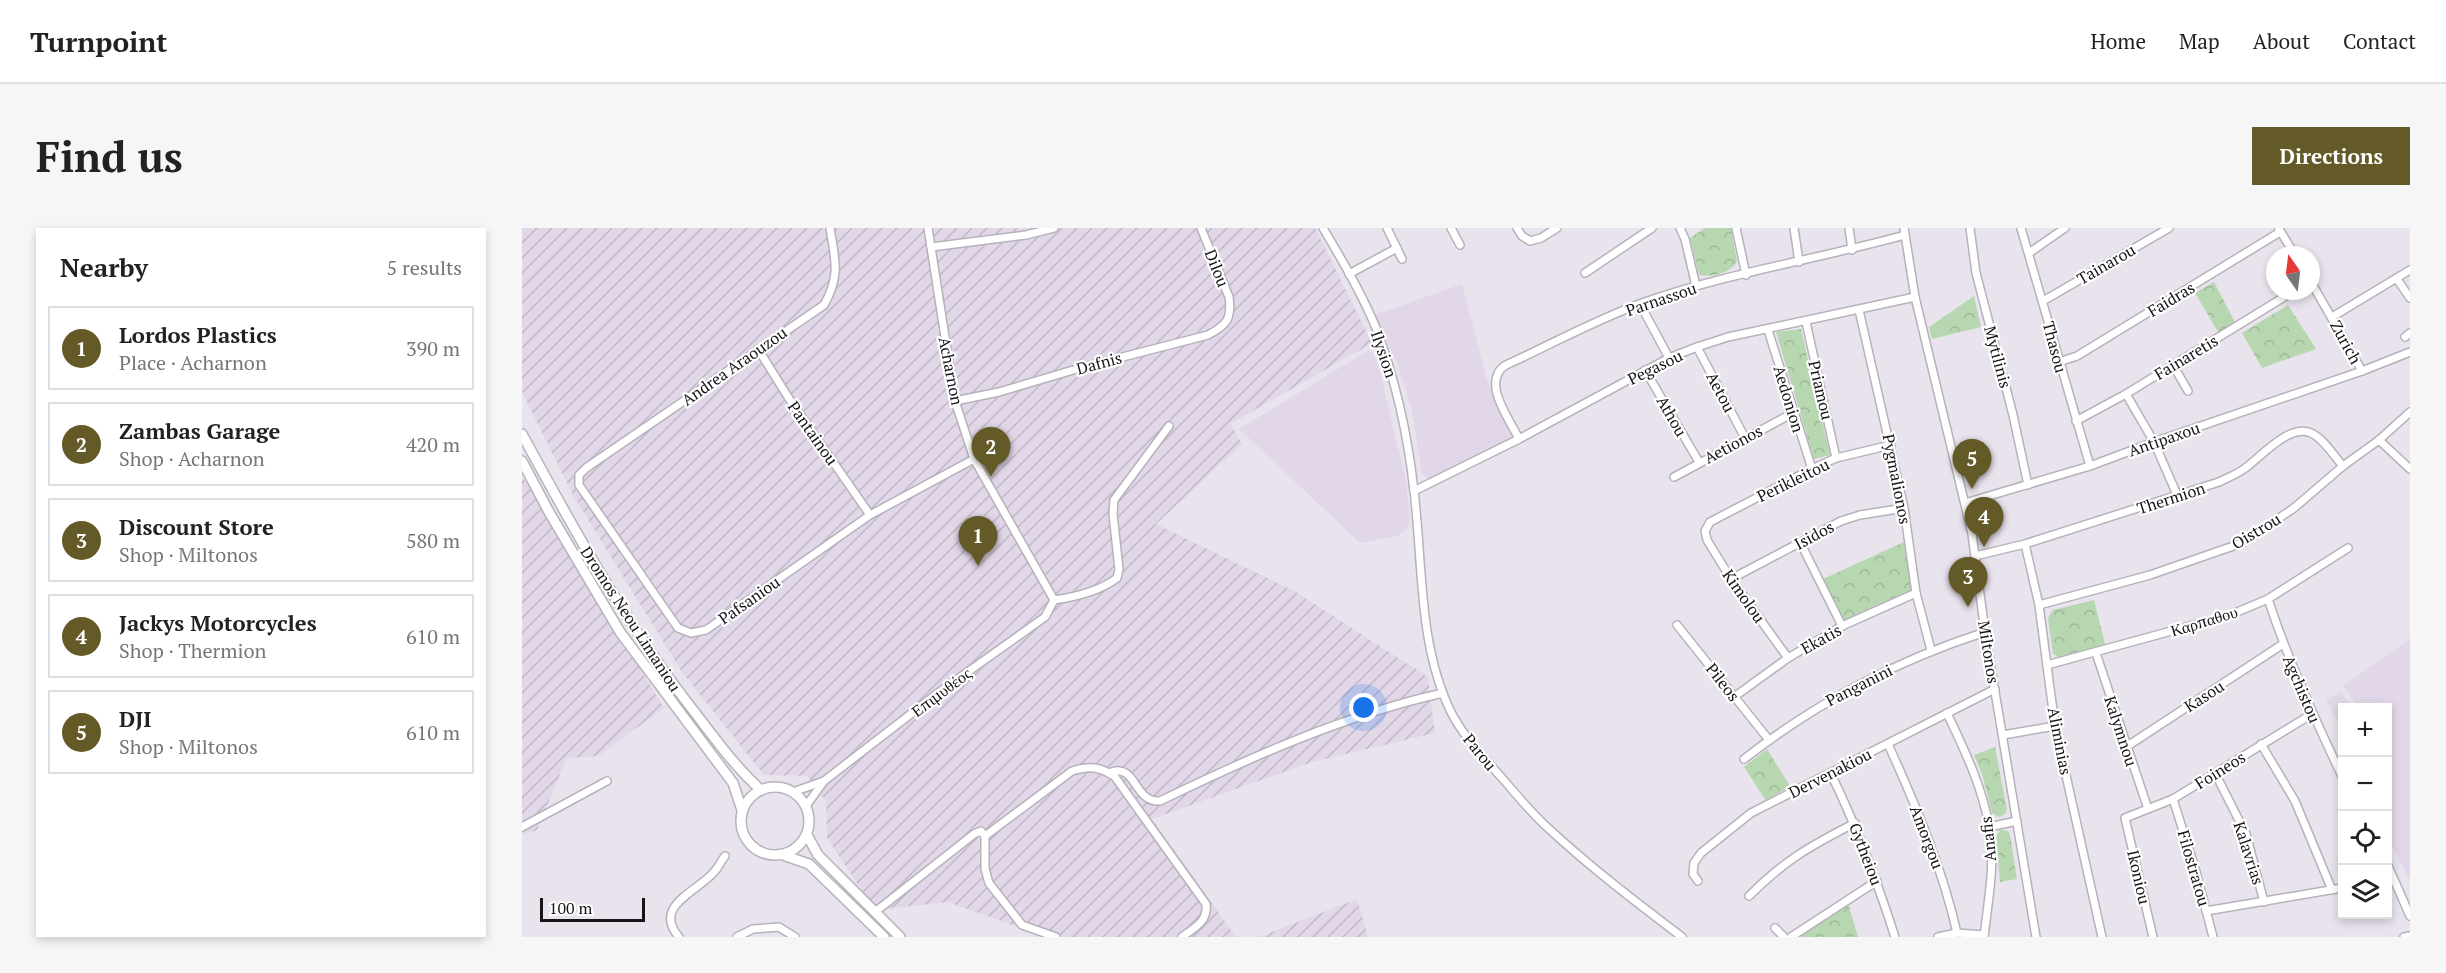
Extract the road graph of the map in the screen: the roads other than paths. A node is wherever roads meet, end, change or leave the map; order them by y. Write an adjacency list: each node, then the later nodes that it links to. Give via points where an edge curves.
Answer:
1 (830, 228): 47 (street, Andrea Araouzou, via 836,266 833,288 824,305)
2 (928, 228): 23 (street, Acharnon)
3 (1054, 228): 23 (street, via 1026,236)
4 (1201, 228): 41 (street, Dilou, via 1229,297)
5 (1323, 228): 31 (street, Ilysion)
6 (1387, 228): 24 (street)
7 (1450, 228): 21 (street)
8 (1517, 228): 9 (street, via 1530,241)
9 (1557, 228)
10 (1652, 228): 30 (street)
11 (1680, 228): 34 (street)
12 (1736, 228): 32 (street)
13 (1794, 228): 28 (street)
14 (1849, 228): 25 (street)
15 (2021, 228): 26 (street, Thasou)
16 (2065, 228): 26 (street)
17 (2169, 228): 39 (street, Tainarou)
18 (1971, 229): 77 (street, Mytilinis, via 1976,273)
19 (2279, 230): 22 (street); 50 (street, Faidras, via 2077,356)
20 (1904, 231): 25 (street, Parnassou); 35 (street, Miltonos)
21 (1460, 245)
22 (2289, 246)
23 (930, 247): 56 (street, Acharnon)
24 (1396, 248): 27 (street); 31 (street)
25 (1852, 250): 28 (street, Parnassou)
26 (2029, 253): 39 (street, Thasou)
27 (1402, 259)
28 (1799, 262): 32 (street, Parnassou)
29 (2410, 270): 33 (street)
30 (1585, 273)
31 (1349, 274): 78 (street, Ilysion, via 1376,329 1395,387)
32 (1746, 275): 34 (street, Parnassou)
33 (2397, 279): 37 (street); 43 (street)
34 (1696, 286): 40 (street, Parnassou)
35 (1916, 297): 42 (street, Pegasou); 80 (street, Miltonos)
36 (2320, 297): 43 (street, Zurich)
37 (2410, 298)
38 (2279, 300): 51 (street, Fainaretis)
39 (2043, 301): 50 (street, Thasou)
40 (1640, 304): 49 (street); 63 (street, Parnassou, via 1497,372 1495,389)
41 (1230, 309): 56 (street, Dafnis, via 1222,327 1208,335)
42 (1860, 310): 44 (street, Pegasou); 66 (street, Pygmalionos)
43 (2332, 317): 53 (street, Zurich)
44 (1806, 322): 45 (street, Pegasou); 67 (street, Priamou)
45 (1768, 330): 46 (street, Pegasou); 58 (street, Aedonion)
46 (1697, 346): 49 (street, Pegasou); 62 (street, Aetou)
47 (758, 349): 75 (street, Andrea Araouzou); 82 (street, Pantainou)
48 (2410, 352): 53 (street, Antipaxou)
49 (1669, 358): 52 (street, Pegasou)
50 (2059, 362): 59 (street, Thasou)
51 (2173, 365): 54 (street); 55 (street, Fainaretis)
52 (1645, 370): 63 (street, Pegasou); 70 (street, Athou)
53 (2362, 371): 65 (street, Antipaxou)
54 (2188, 391)
55 (2126, 394): 59 (street, Fainaretis); 65 (street)
56 (955, 401): 68 (street, Acharnon)
57 (2410, 412): 64 (street, Oistrou)
58 (1793, 413): 62 (street, Aetionos); 73 (street, Aedonion)
59 (2076, 421): 71 (street, Thasou)
60 (1169, 426): 91 (street, via 1114,500 1117,578 1105,586)
61 (522, 434): 119 (main road, Dromos Neou Limaniou, via 600,576 649,651 715,738)
62 (1745, 438): 70 (street, Aetionos)
63 (1519, 439): 78 (street, Pegasou)
64 (2379, 440): 72 (street, Oistrou); 74 (street)
65 (2154, 441): 71 (street, Antipaxou); 79 (street)
66 (1891, 445): 67 (street, Perikleitou); 81 (street, Pygmalionos)
67 (1836, 458): 73 (street, Perikleitou)
68 (974, 459): 82 (street, Pafsaniou); 91 (street, Acharnon)
69 (522, 461): 124 (main road, Dromos Neou Limaniou, via 620,632 733,783)
70 (1699, 462): 76 (street, Aetionos)
71 (2090, 466): 77 (street, Antipaxou)
72 (2343, 466): 79 (street, Thermion, via 2315,435 2300,432 2280,439 2244,470); 92 (street, Oistrou, via 2294,508 2242,543 2150,576)
73 (1812, 469): 83 (street, Perikleitou, via 1710,522)
74 (2410, 469)
75 (579, 475): 82 (street, Pafsaniou, via 579,485 678,628 691,633 706,630)
76 (1674, 477)
77 (2028, 485): 80 (street, Antipaxou)
78 (1414, 491): 102 (street, Parou, via 1427,629)
79 (2178, 496): 85 (street, Thermion)
80 (1965, 504): 87 (street, Miltonos)
81 (1904, 508): 84 (street, Isidos, via 1841,521); 89 (street, Pygmalionos)
82 (870, 515)
83 (1705, 531): 88 (street, Kimolou)
84 (1800, 542): 88 (street, Isidos); 94 (street)
85 (2025, 544): 87 (street, Thermion); 92 (street, Aliminias)
86 (2348, 548): 90 (street, Καρπαθου)
87 (1975, 556): 95 (street, Miltonos)
88 (1731, 579): 99 (street, Kimolou)
89 (1916, 593): 94 (street, Ekatis); 97 (street, Pygmalionos)
90 (2268, 599): 96 (street, Agchistou); 98 (street, Καρπαθου, via 2230,615)
91 (1054, 600): 118 (street, Επιμυθέος, via 1045,617)
92 (2039, 605): 100 (street, Aliminias)
93 (1677, 625): 103 (street, Pileos)
94 (1842, 626): 99 (street, Ekatis)
95 (1985, 632): 97 (street, Panganini); 101 (street, Miltonos)
96 (2283, 644): 105 (street, Agchistou); 111 (street, Kasou)
97 (1931, 650): 108 (street, Panganini, via 1816,708)
98 (2096, 653): 100 (street, Καρπαθου); 111 (street, Kalymnou)
99 (1788, 658): 103 (street, Ekatis)
100 (2047, 665): 106 (street, Aliminias)
101 (1995, 688): 104 (street, Dervenakiou); 107 (street, Miltonos)
102 (1443, 693): 114 (street, via 1361,716 1227,769 1160,801 1145,798 1128,774); 155 (street, Parou, via 1469,740 1546,827 1609,882)
103 (1734, 696): 108 (street, Pileos)
104 (1947, 713): 109 (street, Dervenakiou); 129 (street, Anafis, via 1967,756)
105 (2312, 714): 110 (street, Foineos); 113 (street, Agchistou)
106 (2055, 726): 107 (street); 161 (street, Aliminias)
107 (2003, 735): 126 (street, Miltonos)
108 (1769, 740): 112 (street, Panganini)
109 (1888, 744): 116 (street, Dervenakiou); 145 (street, Amorgou, via 1927,833)
110 (2261, 744): 115 (street, Foineos); 138 (street, via 2295,801)
111 (2126, 747): 123 (street, Kalymnou)
112 (1744, 759)
113 (2338, 766)
114 (1109, 773): 131 (street, via 1086,767 1072,771); 154 (street, via 1206,904 1203,921)
115 (2214, 773): 121 (street, Foineos); 140 (street, Kalavrias, via 2246,834)
116 (1831, 774): 127 (street, Gytheiou); 134 (street, Dervenakiou, via 1751,813 1701,853 1694,862 1693,874)
117 (607, 781): 128 (street)
118 (824, 781): 120 (street); 122 (street)
119 (762, 790): 120 (main road, via 772,787); 124 (main road)
120 (794, 792): 122 (main road)
121 (2173, 799): 123 (street, Foineos); 141 (street, Filostratou)
122 (806, 806): 130 (main road, via 810,825)
123 (2148, 809): 125 (street, Foineos)
124 (742, 810): 132 (main road, via 740,820 746,841 762,854)
125 (2125, 818): 162 (street, Ikoniou)
126 (2017, 821): 129 (street); 160 (street, Miltonos)
127 (1855, 823): 135 (street, Gytheiou); 139 (street, via 1784,862)
128 (522, 827)
129 (1989, 827): 146 (street, Anafis, via 1991,870)
130 (807, 835): 132 (main road, via 801,844); 142 (main road, via 818,855)
131 (985, 836): 142 (street, via 981,831 974,834); 153 (street, via 989,883 1022,925)
132 (783, 855): 151 (main road, via 809,864)
133 (725, 856): 148 (street, via 714,873 672,908 669,919)
134 (1698, 881)
135 (1877, 881): 157 (street); 158 (street, Gytheiou)
136 (2392, 881): 143 (street)
137 (2338, 889): 138 (street)
138 (2332, 890): 140 (street)
139 (1749, 896)
140 (2264, 902): 141 (street)
141 (2206, 911): 163 (street, Filostratou)
142 (875, 912): 152 (main road)
143 (2410, 916)
144 (1775, 928): 156 (street)
145 (1957, 933): 146 (street); 159 (street)
146 (1984, 936)
147 (2410, 936): 164 (street)
148 (679, 937)
149 (736, 937): 150 (street, via 753,929 779,927)
150 (795, 937)
151 (884, 937)
152 (900, 937)
153 (1056, 937)
154 (1182, 937)
155 (1682, 937)
156 (1784, 937)
157 (1791, 937)
158 (1895, 937)
159 (1938, 937)
160 (2036, 937)
161 (2102, 937)
162 (2153, 937)
163 (2213, 937)
164 (2404, 937)

